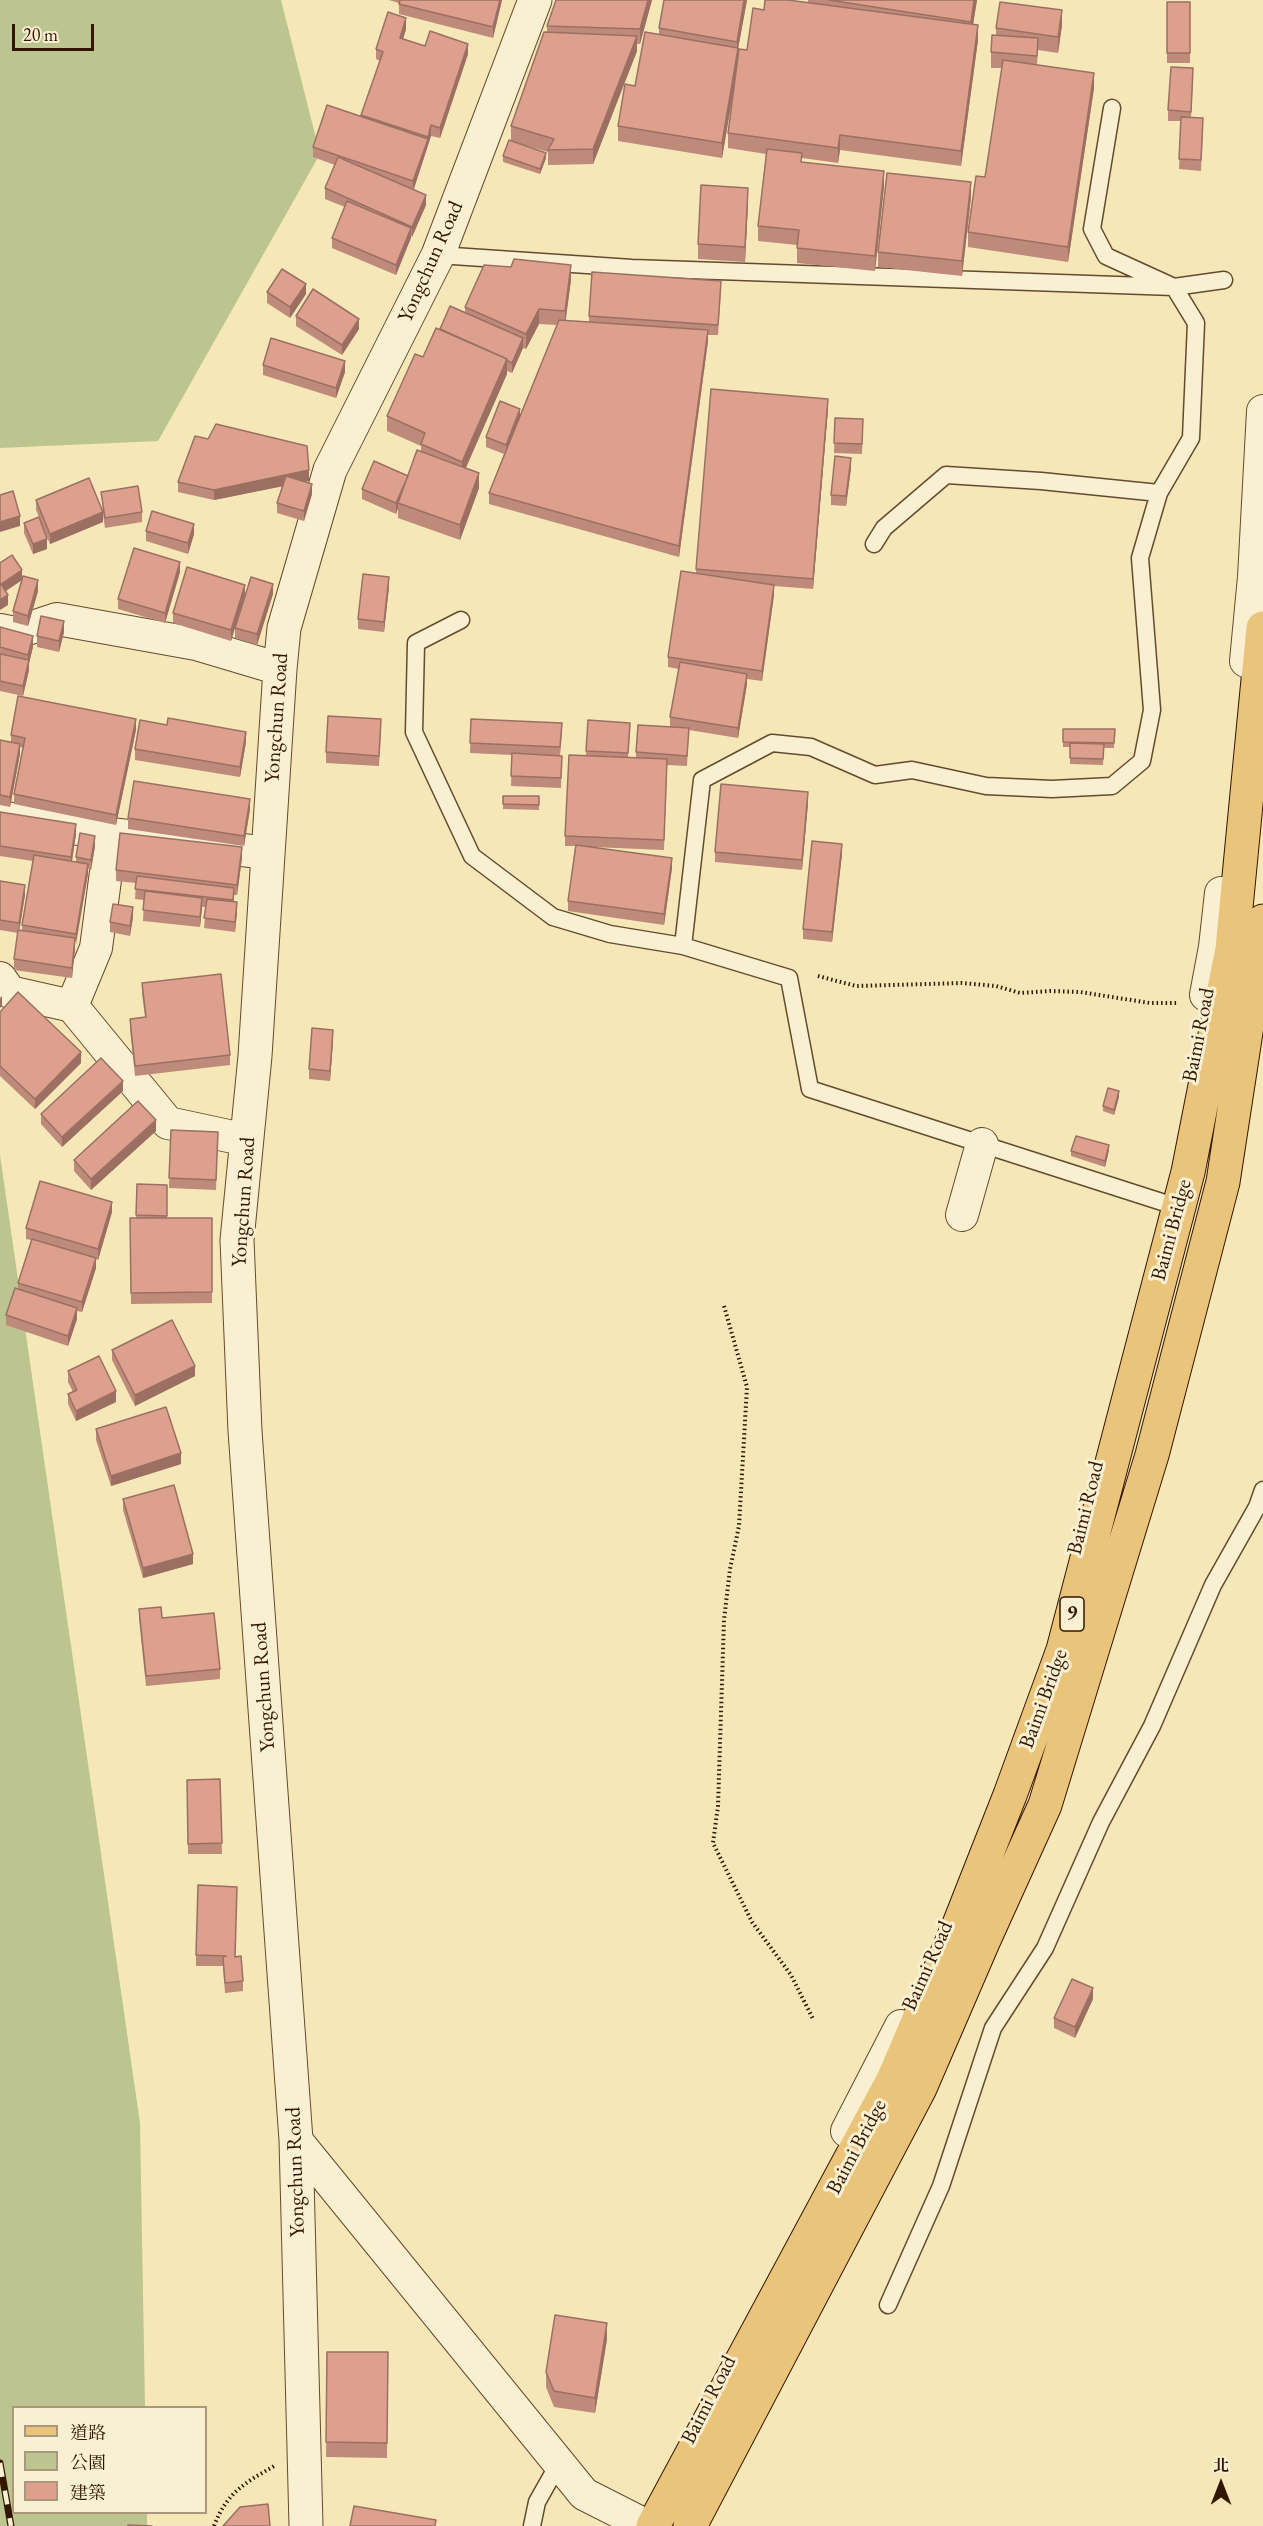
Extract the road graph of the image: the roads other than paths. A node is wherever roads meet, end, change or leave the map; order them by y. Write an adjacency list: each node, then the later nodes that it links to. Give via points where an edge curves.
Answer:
1 (535, 0): 3 (street, Yongchun Road)
2 (1112, 108): 5 (lane, via 1092,229 1106,256)
3 (438, 255): 5 (lane, via 632,268); 12 (street, Yongchun Road, via 330,470 284,628)
4 (1224, 280): 5 (lane)
5 (1174, 287): 7 (lane, via 1196,323 1191,438)
6 (1263, 411): 22 (street, Baimi Road, via 1254,577 1215,947)
7 (1159, 493): 8 (lane, via 1041,480 946,475 884,528); 17 (lane, via 1140,558 1152,710 1142,761 1112,786 1052,789 997,786 912,770 875,775 811,747 772,743 702,780)
8 (874, 544)
9 (461, 620): 17 (lane, via 416,643 414,732 472,856 553,916 610,934)
10 (1263, 628): 30 (main road, Baimi Bridge / 9, via 1232,949 1188,1172 1063,1650 960,1922 894,2078)
11 (0, 630): 12 (street, via 15,633 57,619 196,644)
12 (280, 669): 15 (street, Yongchun Road)
13 (0, 817): 14 (street)
14 (111, 834): 15 (street); 19 (street, via 96,948)
15 (267, 854): 20 (street, Yongchun Road)
16 (1263, 921): 31 (main road, Baimi Bridge / 9, via 1223,1182 1152,1455 1045,1805 920,2088)
17 (683, 946): 21 (lane, via 789,978 810,1089)
18 (0, 978): 19 (street, via 10,992)
19 (72, 1006): 20 (street, via 168,1123)
20 (248, 1140): 25 (street, Yongchun Road, via 237,1240 245,1431)
21 (982, 1144): 22 (lane); 23 (street)
22 (1165, 1203): 30 (street, Baimi Road, via 1050,1648 1003,1787 944,1934 891,2047)
23 (962, 1215)
24 (1263, 1490): 26 (lane, via 1213,1585 1152,1726 1101,1822 1044,1948 993,2028 941,2186)
25 (296, 2140): 27 (street); 28 (street, Yongchun Road)
26 (888, 2305)
27 (559, 2463): 29 (lane, via 537,2502); 30 (street, via 584,2494)
28 (306, 2526)
29 (532, 2526)
30 (647, 2526)
31 (690, 2526)

